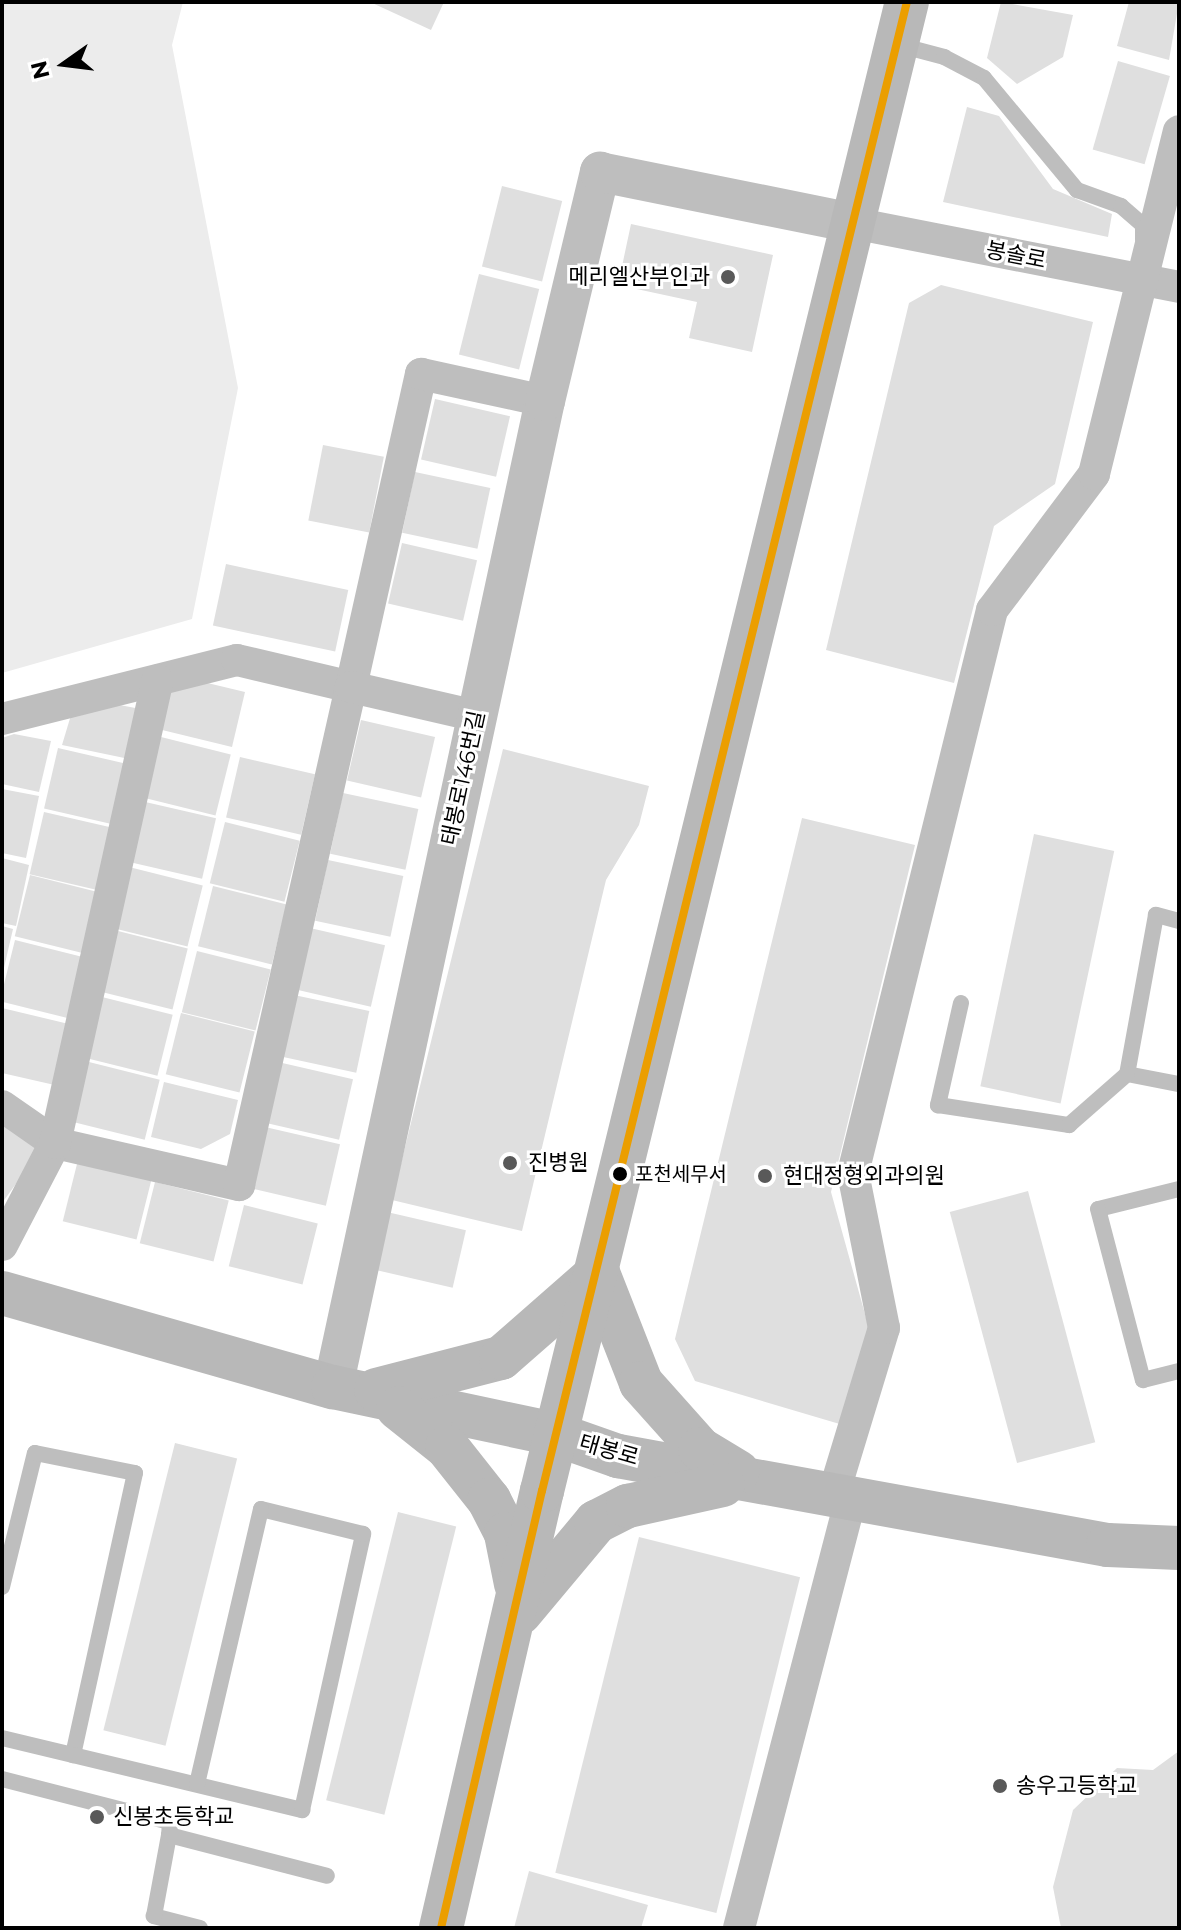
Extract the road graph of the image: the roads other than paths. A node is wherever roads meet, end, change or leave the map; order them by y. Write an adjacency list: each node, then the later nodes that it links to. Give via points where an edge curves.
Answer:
1 (907, 2): 2 (main road)
2 (897, 44): 4 (main road); 5 (lane, via 944,57 984,78 1077,190 1121,206 1143,225)
3 (1179, 131): 5 (street)
4 (853, 223): 5 (street, 봉솔로); 7 (street, 태봉로146번길, via 600,172); 20 (main road)
5 (1140, 280): 6 (street, 봉솔로); 26 (street, via 1094,474 992,610 853,1173 884,1328)
6 (1179, 287)
7 (545, 401): 9 (street, via 421,374); 10 (street, 태봉로146번길)
8 (158, 680): 9 (street, via 237,660); 11 (street); 17 (street)
9 (351, 687): 10 (street); 17 (street, via 239,1185)
10 (477, 716): 23 (street, 태봉로146번길)
11 (2, 719)
12 (1179, 921): 14 (lane, via 1156,915)
13 (961, 1003): 14 (lane, via 938,1105 1069,1125)
14 (1127, 1074): 15 (lane)
15 (1179, 1084)
16 (2, 1106): 17 (street)
17 (55, 1143): 19 (street)
18 (1179, 1189): 22 (lane, via 1098,1209 1143,1380)
19 (2, 1245)
20 (598, 1273): 23 (main road, via 501,1358); 24 (main road); 25 (main road, via 641,1383 700,1449)
21 (2, 1293): 23 (main road, 태봉로)
22 (1179, 1371)
23 (361, 1393): 24 (main road, 태봉로); 29 (main road, via 447,1447 489,1500 515,1565)
24 (558, 1435): 25 (main road, 태봉로, via 618,1456); 29 (main road)
25 (752, 1481): 26 (main road, 태봉로); 29 (main road, via 688,1489 596,1522)
26 (841, 1500): 27 (main road, 태봉로, via 1108,1545); 38 (street)
27 (1179, 1548)
28 (2, 1587): 31 (lane, via 35,1453 135,1473)
29 (516, 1618): 37 (main road)
30 (2, 1738): 31 (lane)
31 (73, 1755): 33 (lane)
32 (2, 1779): 34 (lane, via 170,1822)
33 (197, 1784): 33 (lane, via 302,1810 363,1534 261,1509)
34 (169, 1835): 35 (lane); 36 (lane, via 154,1916)
35 (327, 1876)
36 (200, 1928)
37 (441, 1928)
38 (739, 1928)

